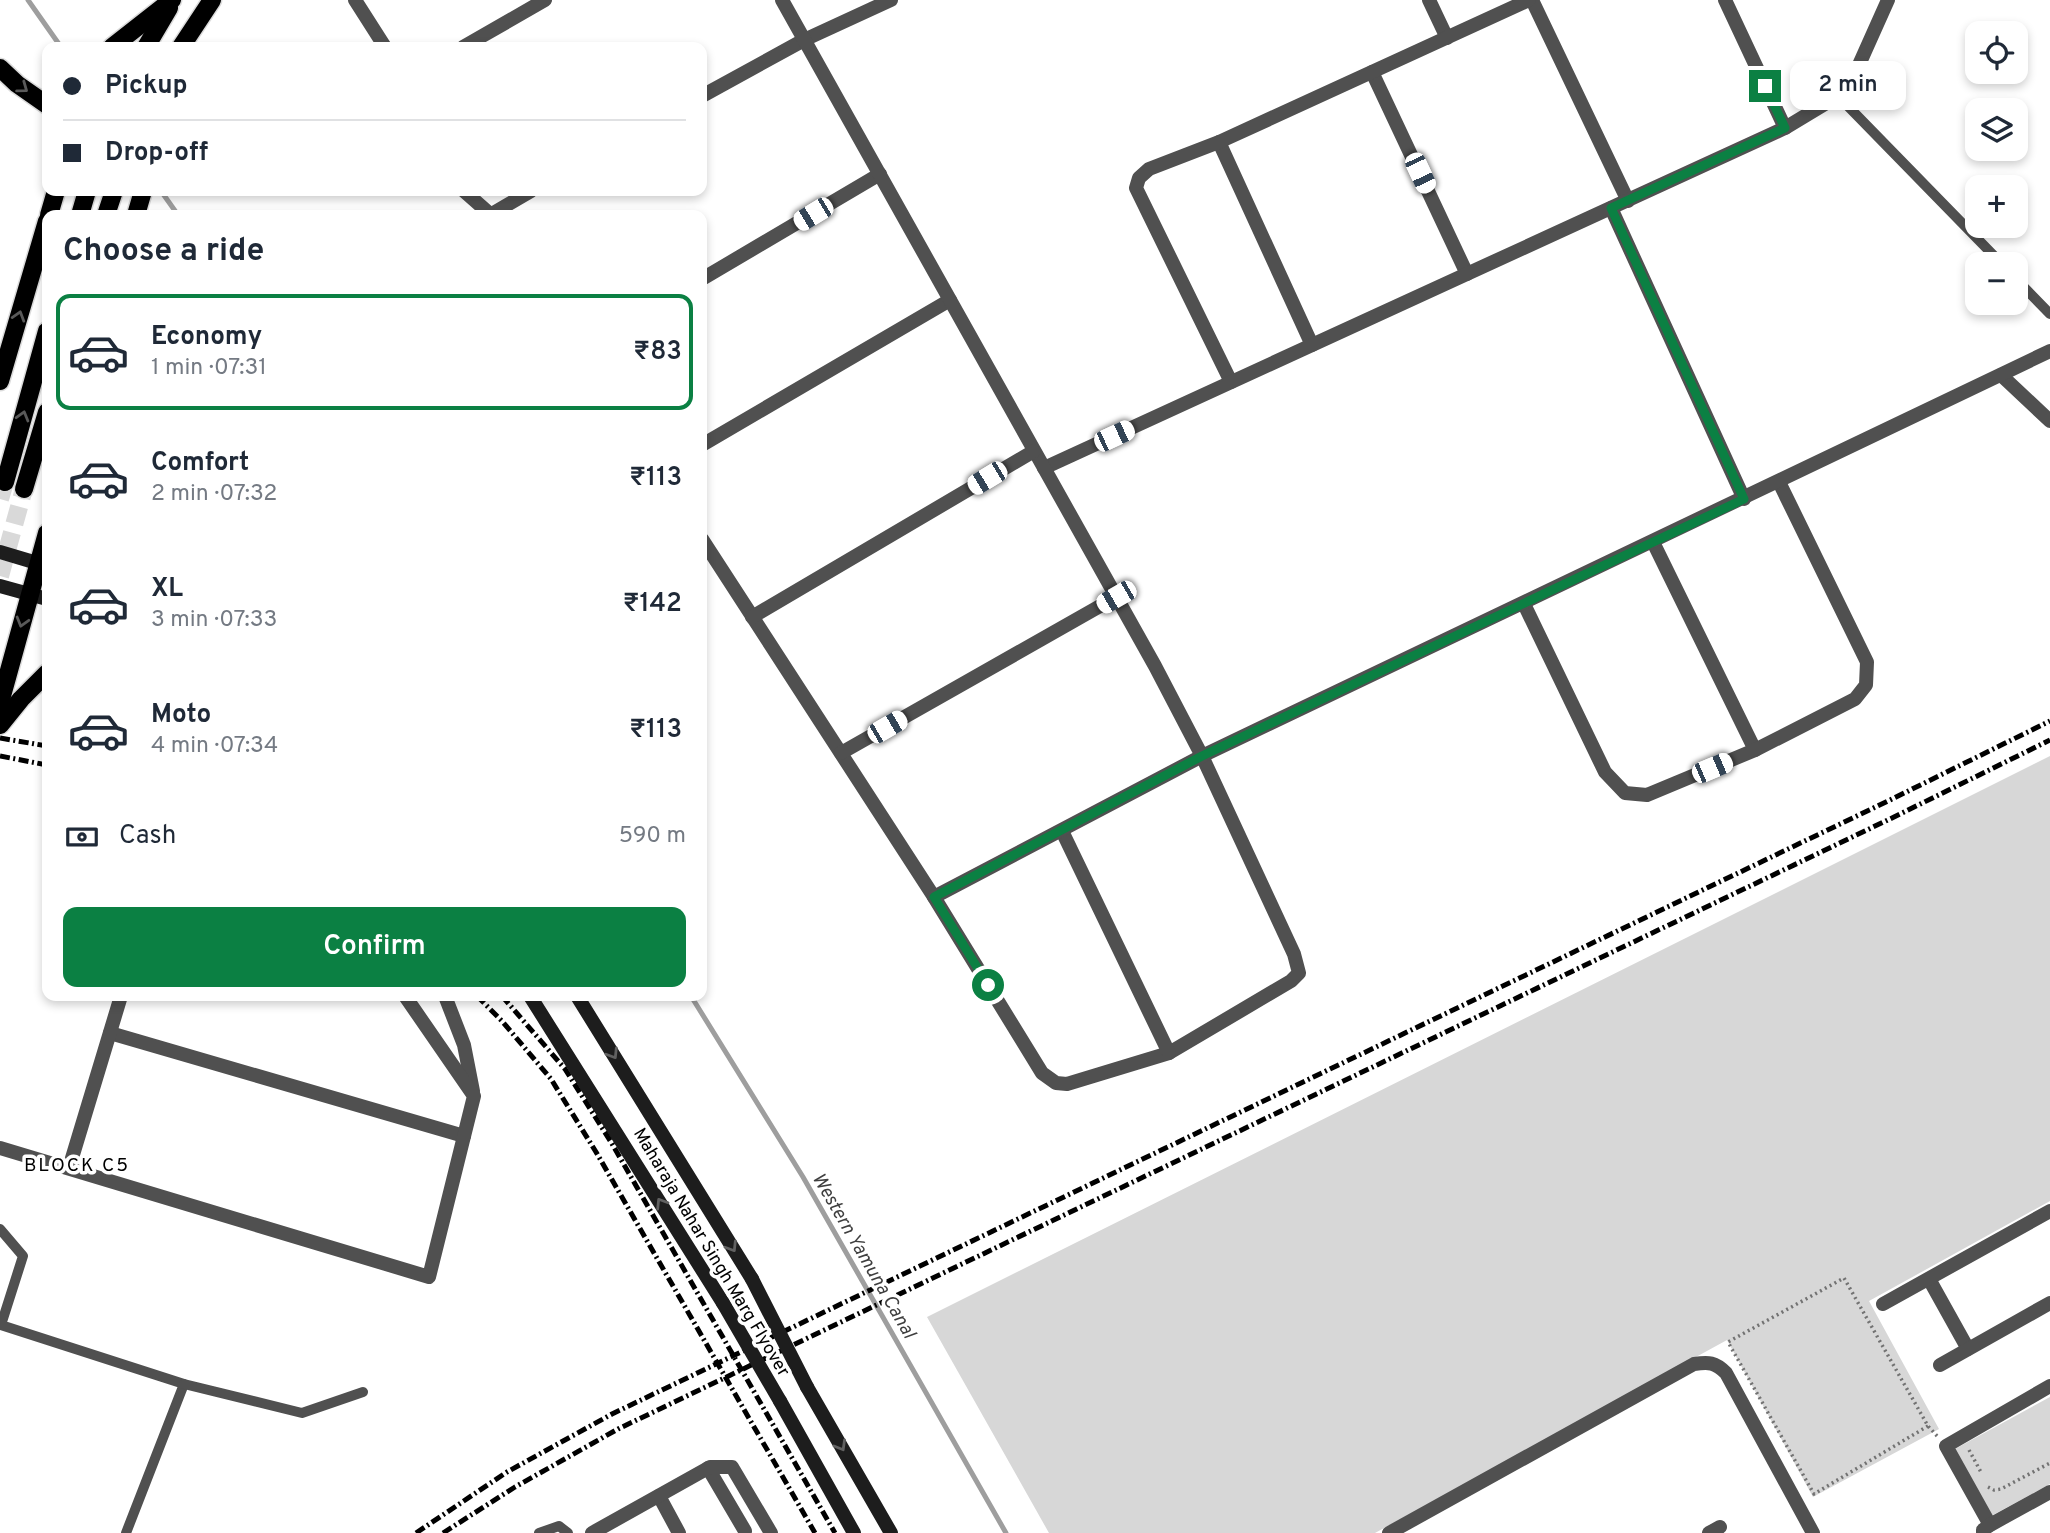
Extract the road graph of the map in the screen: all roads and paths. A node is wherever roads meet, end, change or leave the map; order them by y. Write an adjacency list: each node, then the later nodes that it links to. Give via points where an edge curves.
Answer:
1 (173, 0): 14 (main road); 15 (main road)
2 (212, 0): 11 (main road)
3 (355, 0): 18 (street)
4 (545, 0): 19 (street)
5 (782, 0): 13 (street)
6 (891, 0): 13 (street)
7 (1429, 0): 12 (street)
8 (1531, 0): 12 (street); 30 (street)
9 (1725, 0): 25 (street)
10 (1888, 0): 23 (street, via 1854,76)
11 (198, 19): 16 (main road); 17 (main road)
12 (1447, 38): 21 (street)
13 (804, 40): 22 (street); 27 (street)
14 (118, 42)
15 (149, 42)
16 (184, 42)
17 (191, 42)
18 (382, 42)
19 (472, 42)
20 (0, 68): 24 (main road, one-way to 24)
21 (1372, 72): 26 (street); 36 (street)
22 (707, 93)
23 (1838, 96): 25 (street); 35 (lane)
24 (42, 102)
25 (1785, 128): 30 (street)
26 (1219, 142): 41 (street); 46 (street, via 1149,169 1136,188)
27 (880, 174): 37 (street); 39 (street)
28 (469, 196): 32 (street)
29 (522, 196): 33 (street)
30 (1628, 201): 31 (street)
31 (1611, 208): 36 (street); 55 (street)
32 (485, 210)
33 (499, 210)
34 (42, 238): 45 (main road, one-way to 34)
35 (1990, 252)
36 (1467, 274): 41 (street)
37 (707, 276)
38 (2028, 291): 40 (lane)
39 (950, 300): 49 (street); 50 (street)
40 (2050, 314)
41 (1312, 345): 46 (street)
42 (42, 349): 52 (main road, one-way to 42)
43 (2050, 352): 44 (street)
44 (2001, 375): 47 (street); 53 (street)
45 (0, 382)
46 (1231, 382): 51 (street)
47 (2050, 421)
48 (42, 429): 54 (main road)
49 (707, 442)
50 (1034, 451): 51 (street); 65 (street)
51 (1044, 468): 63 (street)
52 (5, 482)
53 (1779, 482): 55 (street); 69 (street, via 1867,662 1866,685 1855,699)
54 (24, 489)
55 (1744, 499): 56 (street)
56 (1653, 542): 64 (street); 69 (street)
57 (707, 548): 65 (street)
58 (0, 552): 59 (main road)
59 (42, 565)
60 (42, 573): 62 (main road)
61 (0, 586): 62 (main road)
62 (39, 596): 67 (main road, one-way to 67)
63 (1116, 597): 70 (street); 71 (street)
64 (1524, 604): 69 (street, via 1605,772 1625,793 1647,796); 71 (street)
65 (752, 617): 70 (street)
66 (42, 678): 68 (main road)
67 (0, 703)
68 (0, 725)
69 (1755, 750)
70 (841, 753): 73 (street)
71 (1202, 756): 72 (street); 80 (street, via 1299,972)
72 (1062, 831): 73 (street); 80 (street)
73 (934, 897): 80 (street, via 1042,1073 1056,1083 1067,1084)
74 (120, 1001): 79 (street)
75 (408, 1001): 81 (street)
76 (447, 1001): 81 (street, via 464,1045)
77 (533, 1001): 109 (main road, Maharaja Nahar Singh Marg Flyover, one-way to 77, bridge, via 723,1303)
78 (580, 1001): 110 (main road, Maharaja Nahar Singh Marg Flyover, one-way to 110, bridge, via 752,1279 807,1387)
79 (110, 1033): 82 (street); 84 (street)
80 (1169, 1054)
81 (474, 1096): 82 (street)
82 (464, 1136): 84 (street, via 429,1277)
83 (0, 1148): 84 (street)
84 (69, 1168)
85 (2050, 1211): 87 (street)
86 (0, 1229): 92 (lane, via 23,1256 1,1325)
87 (1929, 1279): 89 (street); 90 (street)
88 (2050, 1303): 90 (street)
89 (1883, 1304)
90 (1968, 1349): 91 (street)
91 (1940, 1365)
92 (184, 1384): 94 (lane, via 302,1413); 104 (lane)
93 (2050, 1386): 101 (street, via 1946,1446)
94 (363, 1392)
95 (1928, 1426): 95 (path, via 1844,1278 1728,1342 1814,1494)
96 (1968, 1448): 97 (path, via 1994,1490)
97 (2050, 1463)
98 (708, 1468): 100 (street); 103 (street); 108 (street, via 732,1467)
99 (2050, 1492): 101 (street)
100 (659, 1496): 102 (street); 107 (street)
101 (1987, 1529)
102 (599, 1531)
103 (745, 1531)
104 (126, 1533)
105 (539, 1533): 106 (lane, via 559,1526)
106 (568, 1533)
107 (680, 1533)
108 (771, 1533)
109 (854, 1533)
110 (891, 1533)
111 (1388, 1533): 112 (street, via 1693,1364 1707,1362 1717,1363 1726,1373)
112 (1813, 1533)

